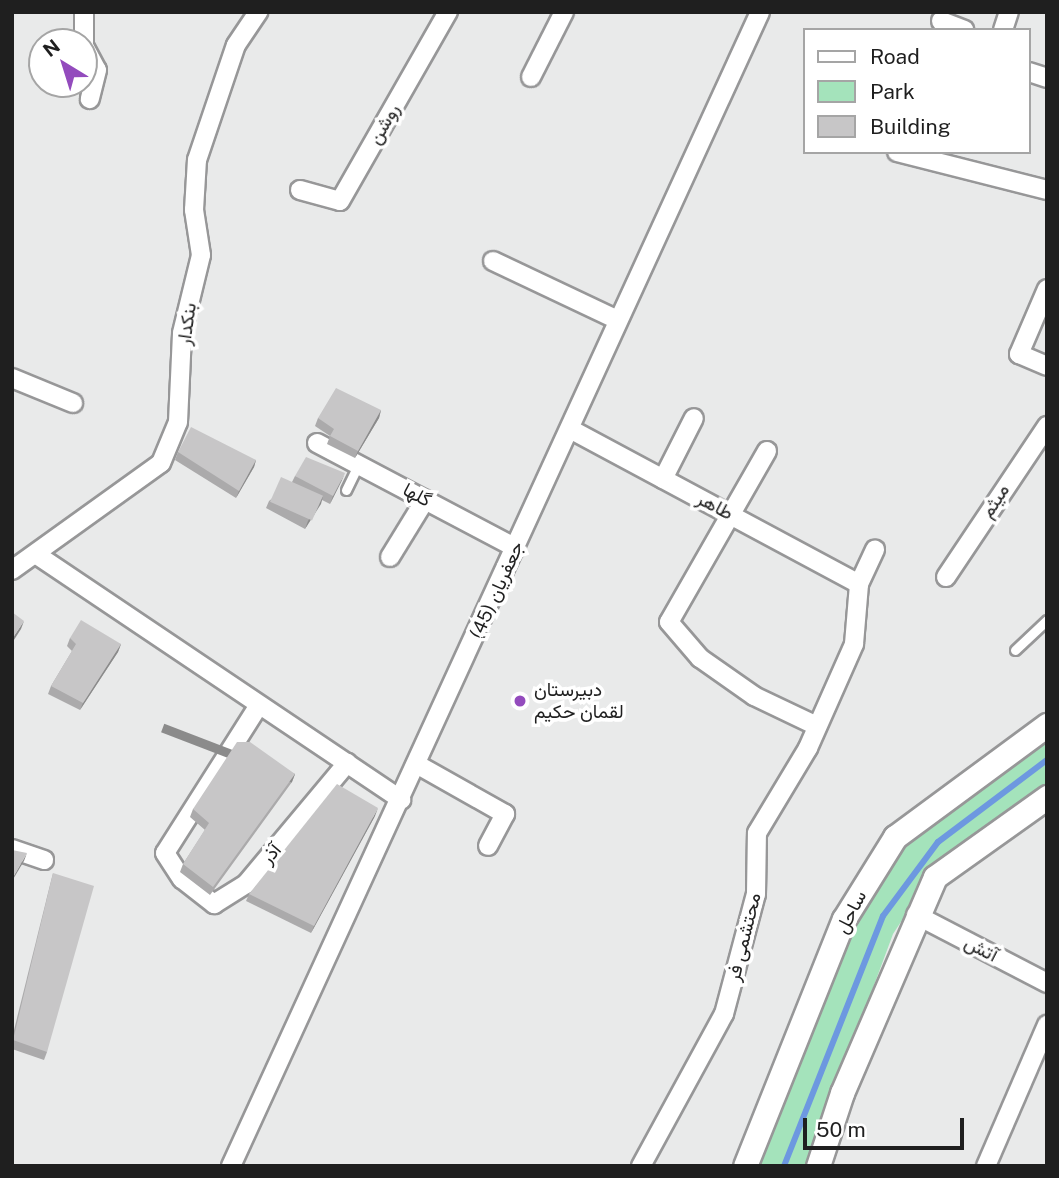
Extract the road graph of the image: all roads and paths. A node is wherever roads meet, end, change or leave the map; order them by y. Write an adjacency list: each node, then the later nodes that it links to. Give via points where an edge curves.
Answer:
1 (258, 12): 29 (street, بنکدار, via 236,46 197,160 194,210 201,254 182,333 178,422 161,463)
2 (448, 12): 9 (street, روشن, via 340,201)
3 (564, 12): 7 (street)
4 (758, 13): 13 (street, جعفریان (45))
5 (941, 21): 6 (street)
6 (959, 28)
7 (531, 77)
8 (905, 154): 10 (street)
9 (300, 190)
10 (1047, 190)
11 (493, 261): 13 (street)
12 (1047, 289): 14 (street, via 1019,354)
13 (618, 320): 19 (street, جعفریان (45))
14 (1047, 366)
15 (12, 378): 16 (street)
16 (73, 403)
17 (694, 418): 23 (street)
18 (1047, 426): 32 (street, میثم)
19 (570, 429): 23 (street, طاهر); 27 (street, جعفریان (45))
20 (317, 443): 22 (street, گلها)
21 (767, 451): 26 (street)
22 (358, 465): 24 (lane); 25 (street, گلها)
23 (663, 479): 26 (street, طاهر)
24 (346, 490)
25 (425, 500): 27 (street, گلها); 30 (street)
26 (729, 514): 33 (street, طاهر); 38 (street, via 669,622 710,666)
27 (516, 548): 40 (street, جعفریان (45))
28 (875, 550): 33 (street)
29 (37, 555): 31 (street, بنکدار); 36 (street)
30 (390, 557)
31 (12, 570)
32 (946, 577)
33 (859, 584): 38 (street, محتشمی فر, via 854,643)
34 (1047, 620): 35 (lane)
35 (1015, 650)
36 (260, 705): 39 (street); 39 (street, آذر, via 164,853 182,879 214,904 246,884)
37 (1047, 725): 51 (street, ساحل, via 895,837 844,919)
38 (817, 726): 50 (street, محتشمی فر, via 757,833 757,894 724,1014)
39 (347, 763): 42 (street)
40 (418, 765): 42 (street, جعفریان (45)); 43 (street, via 505,814)
41 (1047, 797): 46 (street, via 935,877)
42 (401, 800): 49 (street, جعفریان (45))
43 (488, 846)
44 (12, 849): 45 (street)
45 (44, 860)
46 (916, 915): 47 (street, آتش); 52 (street)
47 (1047, 983)
48 (1047, 1025): 53 (street)
49 (230, 1166)
50 (640, 1166)
51 (745, 1166)
52 (818, 1166)
53 (986, 1166)

